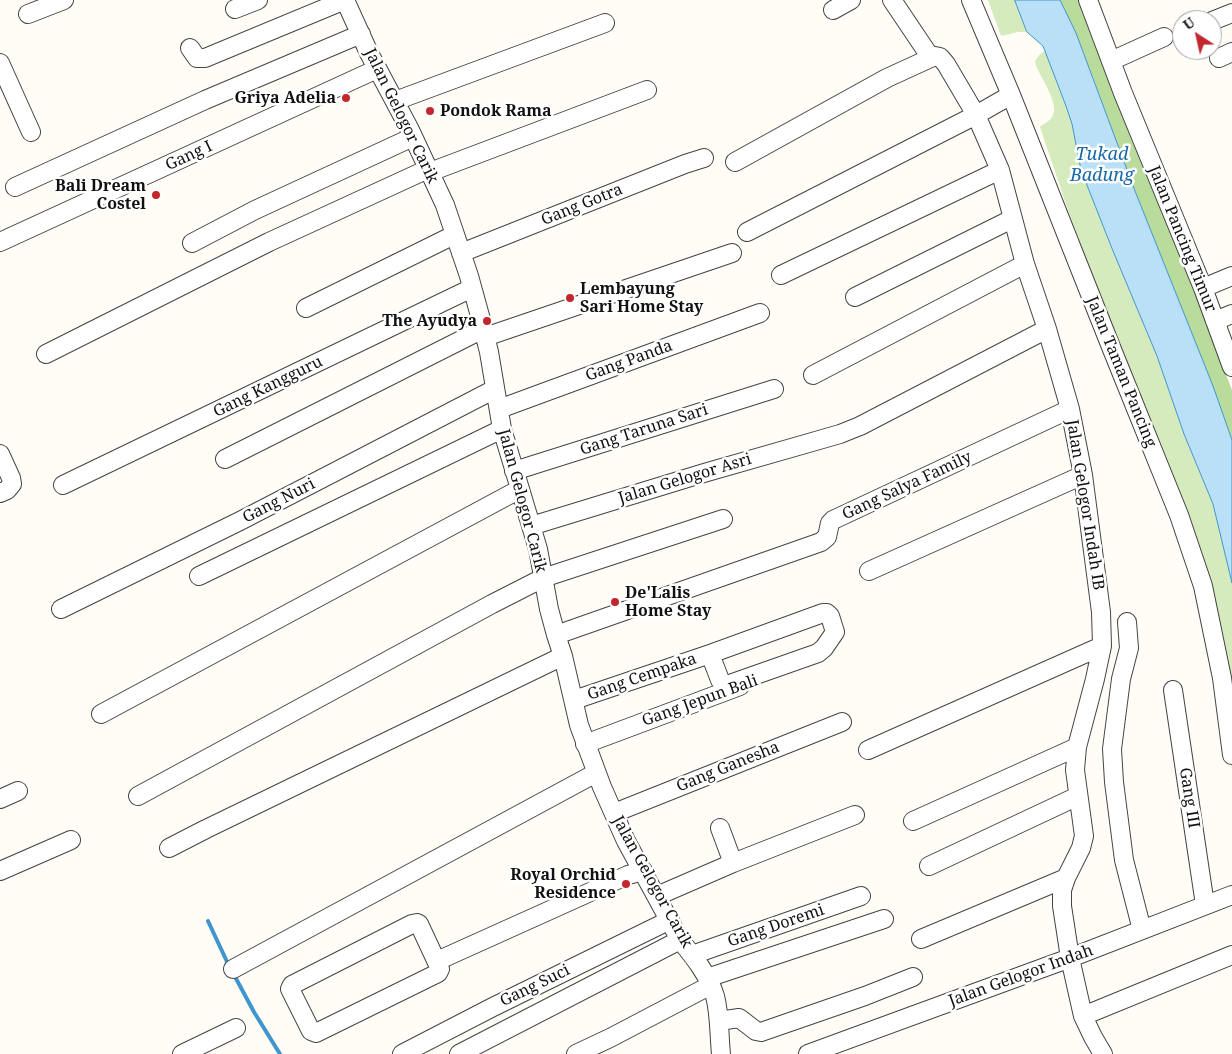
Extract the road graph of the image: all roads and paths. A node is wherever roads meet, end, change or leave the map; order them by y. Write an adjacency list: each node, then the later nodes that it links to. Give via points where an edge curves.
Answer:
1 (64, 0): 10 (street)
2 (258, 0): 8 (street)
3 (345, 0): 12 (street, Jalan Gelogor Carik); 14 (street, via 206,58 197,58)
4 (851, 0): 9 (street)
5 (892, 0): 15 (street, Jalan Gelogor Indah IB)
6 (971, 0): 20 (street, Jalan Taman Pancing)
7 (1088, 0): 16 (street, Jalan Pancing Timur)
8 (235, 9)
9 (833, 10)
10 (28, 14)
11 (605, 22): 21 (street)
12 (361, 34): 18 (street, Jalan Gelogor Carik); 29 (street, via 205,100)
13 (1164, 37): 16 (street)
14 (190, 48)
15 (931, 58): 22 (street, Jalan Gelogor Indah IB, via 935,56 943,60); 26 (street, via 887,78)
16 (1111, 61): 41 (street, Jalan Pancing Timur)
17 (0, 64): 23 (street)
18 (377, 69): 21 (street, Jalan Gelogor Carik); 33 (street, Gang I)
19 (647, 90): 27 (street)
20 (1011, 95): 22 (street); 83 (street, Jalan Taman Pancing, via 1179,515 1197,568 1222,678)
21 (395, 101): 24 (street, Jalan Gelogor Carik)
22 (976, 115): 28 (street, Jalan Gelogor Indah IB); 31 (street)
23 (31, 132)
24 (413, 136): 27 (street, Jalan Gelogor Carik); 34 (street)
25 (704, 158): 35 (street, Gang Gotra)
26 (736, 162)
27 (429, 170): 32 (street, Jalan Gelogor Carik); 49 (street, via 269,242)
28 (1000, 170): 30 (street, Jalan Gelogor Indah IB); 38 (street)
29 (15, 188)
30 (1012, 219): 37 (street, Jalan Gelogor Indah IB); 42 (street)
31 (748, 232)
32 (454, 235): 35 (street, Jalan Gelogor Carik); 43 (street)
33 (0, 242)
34 (192, 243)
35 (461, 253): 40 (street, Jalan Gelogor Carik)
36 (732, 253): 48 (street)
37 (1025, 264): 47 (street, Jalan Gelogor Indah IB); 51 (street)
38 (781, 275)
39 (1232, 276): 41 (street)
40 (472, 288): 48 (street, Jalan Gelogor Carik); 61 (street, Gang Kangguru)
41 (1203, 288): 46 (street, Jalan Pancing Timur)
42 (855, 297)
43 (306, 308)
44 (760, 313): 54 (street, Gang Panda)
45 (1232, 314): 46 (street)
46 (1215, 321): 50 (street, Jalan Pancing Timur)
47 (1047, 329): 55 (street, Jalan Gelogor Indah IB); 65 (street, Jalan Gelogor Asri, via 840,434)
48 (484, 333): 52 (street, Jalan Gelogor Carik); 58 (street)
49 (46, 354)
50 (1231, 360)
51 (812, 375)
52 (495, 389): 54 (street, Jalan Gelogor Carik); 69 (street, Gang Nuri, via 240,522)
53 (774, 389): 59 (street, Gang Taruna Sari)
54 (499, 409): 56 (street, Jalan Gelogor Carik)
55 (1070, 409): 60 (street, Jalan Gelogor Indah IB); 71 (street, Gang Salya Family, via 833,520 828,537 822,542)
56 (502, 429): 59 (street, Jalan Gelogor Carik); 67 (street)
57 (0, 454): 63 (street, via 12,484)
58 (225, 459)
59 (514, 471): 62 (street, Jalan Gelogor Carik)
60 (1083, 475): 66 (street); 72 (street, Jalan Gelogor Indah IB, via 1100,603)
61 (63, 485)
62 (520, 489): 65 (street, Jalan Gelogor Carik); 78 (street)
63 (0, 493)
64 (723, 519): 68 (street)
65 (531, 526): 68 (street, Jalan Gelogor Carik)
66 (869, 572)
67 (199, 576)
68 (544, 578): 71 (street, Jalan Gelogor Carik); 86 (street)
69 (61, 609)
70 (1127, 622): 106 (street, via 1129,648 1121,679 1112,749 1124,860)
71 (556, 635): 74 (street, Jalan Gelogor Carik)
72 (1102, 646): 81 (street, Jalan Gelogor Indah IB); 82 (street)
73 (710, 654): 73 (street, Gang Cempaka, via 823,613 830,616 835,632 818,653 727,685 720,680); 77 (street, Gang Cempaka)
74 (563, 656): 77 (street, Jalan Gelogor Carik); 94 (street)
75 (814, 660): 80 (street, Gang Jepun Bali)
76 (1173, 690): 103 (street, Gang III)
77 (574, 700): 80 (street, Jalan Gelogor Carik)
78 (101, 714)
79 (842, 722): 89 (street, Gang Ganesha)
80 (586, 744): 84 (street, Jalan Gelogor Carik)
81 (1077, 747): 87 (street, Jalan Gelogor Indah IB); 91 (street)
82 (868, 750)
83 (1232, 755)
84 (596, 772): 89 (street, Jalan Gelogor Carik); 113 (street)
85 (18, 791): 88 (street)
86 (138, 796)
87 (1078, 796): 96 (street); 99 (street, Jalan Gelogor Indah IB, via 1084,836)
88 (0, 799)
89 (614, 813): 98 (street, Jalan Gelogor Carik)
90 (855, 815): 95 (street)
91 (914, 821)
92 (720, 828): 95 (street)
93 (71, 840): 97 (street)
94 (169, 848)
95 (733, 863): 101 (street)
96 (928, 866)
97 (0, 871)
98 (643, 871): 101 (street, Jalan Gelogor Carik); 112 (street)
99 (1066, 878): 107 (street); 111 (street, Jalan Gelogor Indah IB, via 1062,906)
100 (1232, 894): 103 (street, Jalan Gelogor Indah)
101 (657, 896): 105 (street, Jalan Gelogor Carik)
102 (861, 896): 109 (street, Gang Doremi)
103 (1206, 905): 106 (street, Jalan Gelogor Indah)
104 (884, 919): 115 (street)
105 (670, 920): 108 (street, Jalan Gelogor Carik); 120 (street, Gang Suci)
106 (1142, 930): 111 (street, Jalan Gelogor Indah)
107 (921, 939)
108 (680, 940): 109 (street, Jalan Gelogor Carik); 121 (street)
109 (692, 955): 115 (street, Jalan Gelogor Carik)
110 (1232, 956): 116 (street)
111 (1070, 958): 116 (street, Jalan Gelogor Indah IB); 124 (street, Jalan Gelogor Indah)
112 (437, 961): 112 (street, via 440,969 437,974 316,1033 309,1029 290,989 292,985 416,923)
113 (232, 969)
114 (913, 977): 117 (street, via 761,1032 739,1018)
115 (709, 981): 117 (street, Jalan Gelogor Carik); 122 (street)
116 (1083, 1016): 125 (street, Jalan Gelogor Indah IB)
117 (719, 1020): 123 (street, Jalan Gelogor Carik)
118 (236, 1028): 119 (street)
119 (182, 1054)
120 (402, 1054)
121 (459, 1054)
122 (576, 1054)
123 (721, 1054)
124 (808, 1054)
125 (1103, 1054)

